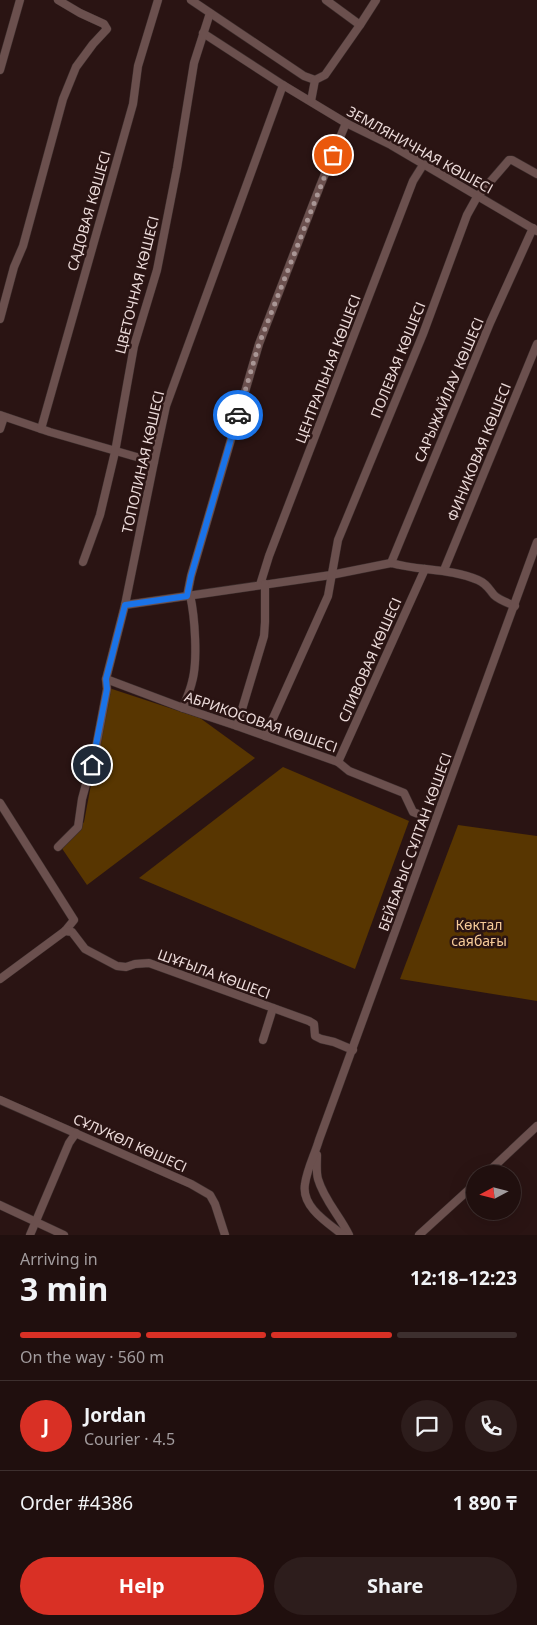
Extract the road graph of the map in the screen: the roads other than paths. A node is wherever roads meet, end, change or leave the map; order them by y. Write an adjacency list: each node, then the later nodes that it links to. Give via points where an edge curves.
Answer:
1 (17, 0): 10 (street)
2 (58, 0): 19 (street, via 104,24 107,29 76,67 63,99)
3 (158, 0): 23 (street, САДОВАЯ КӨШЕСІ, via 138,66 133,104)
4 (191, 0): 7 (street)
5 (326, 0): 8 (street)
6 (376, 0): 8 (street)
7 (210, 13): 9 (street, ЦВЕТОЧНАЯ КӨШЕСІ); 11 (street, via 304,76)
8 (360, 25): 11 (street, via 324,75)
9 (203, 33): 12 (street, ЗЕМЛЯНИЧНАЯ КӨШЕСІ); 24 (street, ЦВЕТОЧНАЯ КӨШЕСІ, via 194,63 156,270 134,346)
10 (0, 70)
11 (315, 80): 13 (street)
12 (283, 85): 13 (street, ЗЕМЛЯНИЧНАЯ КӨШЕСІ); 25 (street, ТОПОЛИНАЯ КӨШЕСІ, via 166,406)
13 (311, 101): 14 (street, ЗЕМЛЯНИЧНАЯ КӨШЕСІ)
14 (346, 123): 15 (street, ЗЕМЛЯНИЧНАЯ КӨШЕСІ); 33 (street, via 259,344 191,576)
15 (423, 165): 17 (street, ЗЕМЛЯНИЧНАЯ КӨШЕСІ); 32 (street, ЦЕНТРАЛЬНАЯ КӨШЕСІ, via 413,181 269,556)
16 (537, 174): 17 (street, ПОЛЕВАЯ КӨШЕСІ, via 512,160)
17 (477, 197): 18 (street, ЗЕМЛЯНИЧНАЯ КӨШЕСІ); 31 (street, ПОЛЕВАЯ КӨШЕСІ, via 338,540)
18 (535, 230): 28 (street, САРЫЖАЙЛАУ КӨШЕСІ, via 490,323)
19 (0, 319)
20 (537, 344): 30 (street, ФИНИКОВАЯ КӨШЕСІ)
21 (2, 416): 22 (street); 23 (street)
22 (0, 429)
23 (41, 429): 24 (street)
24 (115, 452): 25 (street); 27 (street, ЦВЕТОЧНАЯ КӨШЕСІ, via 100,515)
25 (154, 462): 34 (street, ТОПОЛИНАЯ КӨШЕСІ)
26 (537, 542): 35 (street, БЕЙБАРЫС СҰЛТАН КӨШЕСІ)
27 (83, 562)
28 (391, 564): 29 (street); 31 (street)
29 (425, 568): 30 (street); 40 (street, СЛИВОВАЯ КӨШЕСІ)
30 (444, 570): 35 (street, via 478,580 489,586 497,597)
31 (331, 575): 32 (street); 39 (street, ПОЛЕВАЯ КӨШЕСІ, via 328,596)
32 (263, 584): 33 (street); 38 (street, ЦЕНТРАЛЬНАЯ КӨШЕСІ, via 264,636)
33 (189, 596): 34 (street); 37 (street, via 194,670)
34 (125, 605): 36 (street, ТОПОЛИНАЯ КӨШЕСІ)
35 (514, 606): 48 (street, БЕЙБАРЫС СҰЛТАН КӨШЕСІ)
36 (106, 679): 37 (street, АБРИКОСОВАЯ КӨШЕСІ); 43 (street, ТОПОЛИНАЯ КӨШЕСІ, via 107,689 78,827)
37 (183, 708): 38 (street, АБРИКОСОВАЯ КӨШЕСІ)
38 (237, 726): 39 (street, АБРИКОСОВАЯ КӨШЕСІ)
39 (264, 736): 40 (street, АБРИКОСОВАЯ КӨШЕСІ)
40 (338, 762): 42 (street, АБРИКОСОВАЯ КӨШЕСІ, via 350,771 404,792 413,812)
41 (0, 803): 44 (street, via 74,920)
42 (421, 815)
43 (58, 847)
44 (65, 931): 45 (street); 46 (street, ШҰҒЫЛА КӨШЕСІ, via 72,932 85,949 117,966 148,964)
45 (0, 979)
46 (273, 1008): 47 (street); 48 (street, ШҰҒЫЛА КӨШЕСІ, via 314,1024 315,1036)
47 (263, 1040)
48 (353, 1050): 52 (street, БЕЙБАРЫС СҰЛТАН КӨШЕСІ)
49 (0, 1100): 51 (street, СҰЛУКӨЛ КӨШЕСІ)
50 (537, 1126): 53 (street)
51 (76, 1134): 56 (street, via 69,1143); 59 (street, СҰЛУКӨЛ КӨШЕСІ, via 184,1180 210,1195)
52 (316, 1151): 60 (street, БЕЙБАРЫС СҰЛТАН КӨШЕСІ, via 304,1195 312,1208); 61 (street, via 317,1176 323,1194)
53 (496, 1165)
54 (466, 1192): 62 (street)
55 (0, 1205): 56 (street)
56 (37, 1222): 57 (street); 58 (street)
57 (30, 1235)
58 (64, 1235)
59 (226, 1235)
60 (343, 1235)
61 (350, 1235)
62 (419, 1235)

